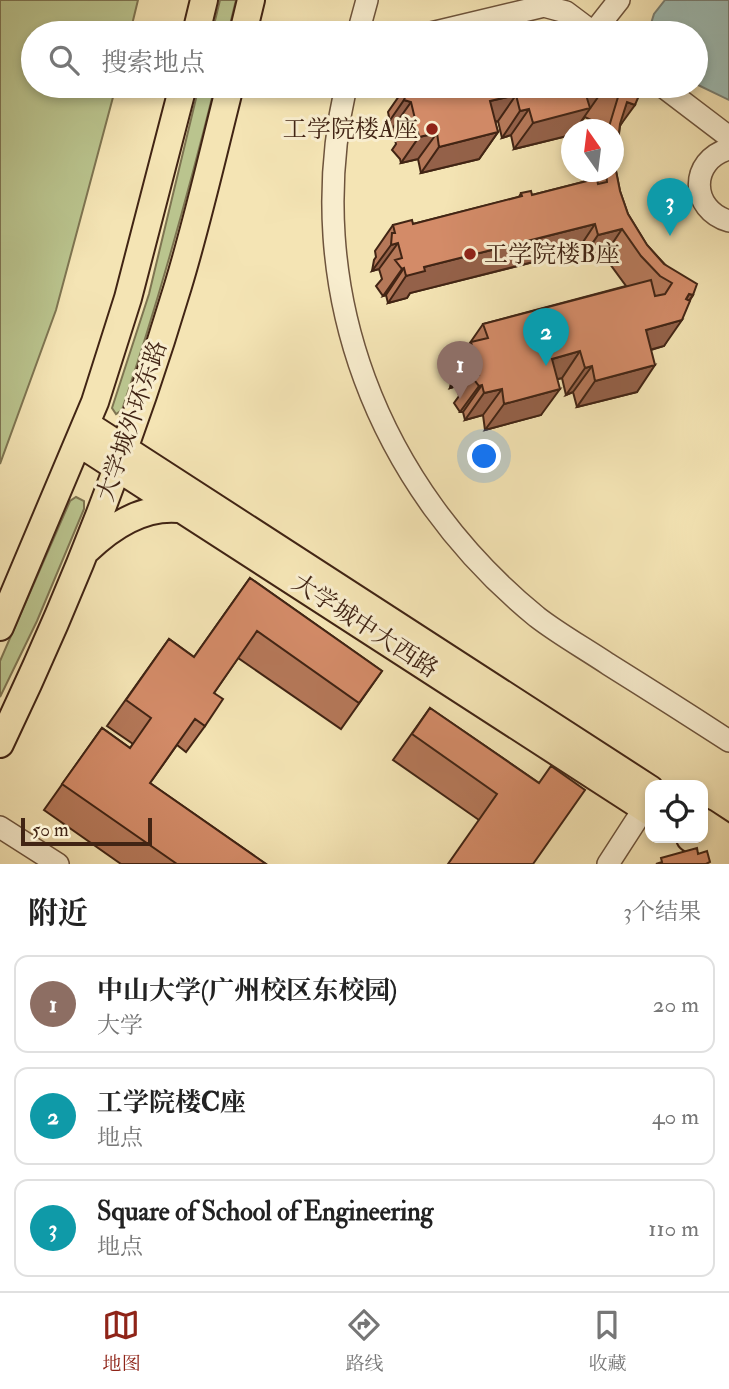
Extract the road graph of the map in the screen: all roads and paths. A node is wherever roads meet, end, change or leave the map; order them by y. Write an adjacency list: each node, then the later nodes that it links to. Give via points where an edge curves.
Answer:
1 (204, 0): 5 (main road)
2 (251, 0): 6 (main road)
3 (367, 0): 7 (street)
4 (619, 0): 10 (street)
5 (199, 21)
6 (246, 21)
7 (361, 21)
8 (481, 21): 9 (street, via 544,6)
9 (578, 21)
10 (602, 21)
11 (180, 98): 18 (main road, 大学城外环东路, via 123,318)
12 (227, 98): 19 (main road, 大学城外环东路, via 184,265)
13 (344, 98): 23 (street, via 336,144 333,215 341,288 365,382 414,480 469,554 540,619)
14 (678, 98): 15 (street)
15 (729, 137)
16 (729, 149): 17 (street, via 710,159 699,186 710,212)
17 (729, 221)
18 (83, 433): 19 (main road, 大学城中大西路); 22 (main road, 大学城外环东路)
19 (121, 457): 20 (main road, 大学城中大西路); 21 (main road, 大学城外环东路); 25 (main road, 大学城中大西路)
20 (187, 510): 21 (main road, via 141,513); 26 (main road, 大学城中大西路)
21 (85, 551): 24 (main road, 大学城外环东路)
22 (0, 627)
23 (729, 740)
24 (0, 744)
25 (645, 799)
26 (645, 799)
27 (645, 808): 34 (street)
28 (708, 825): 30 (main road)
29 (0, 827): 33 (street)
30 (729, 839)
31 (699, 843): 32 (main road)
32 (729, 863)
33 (58, 864)
34 (608, 864)

